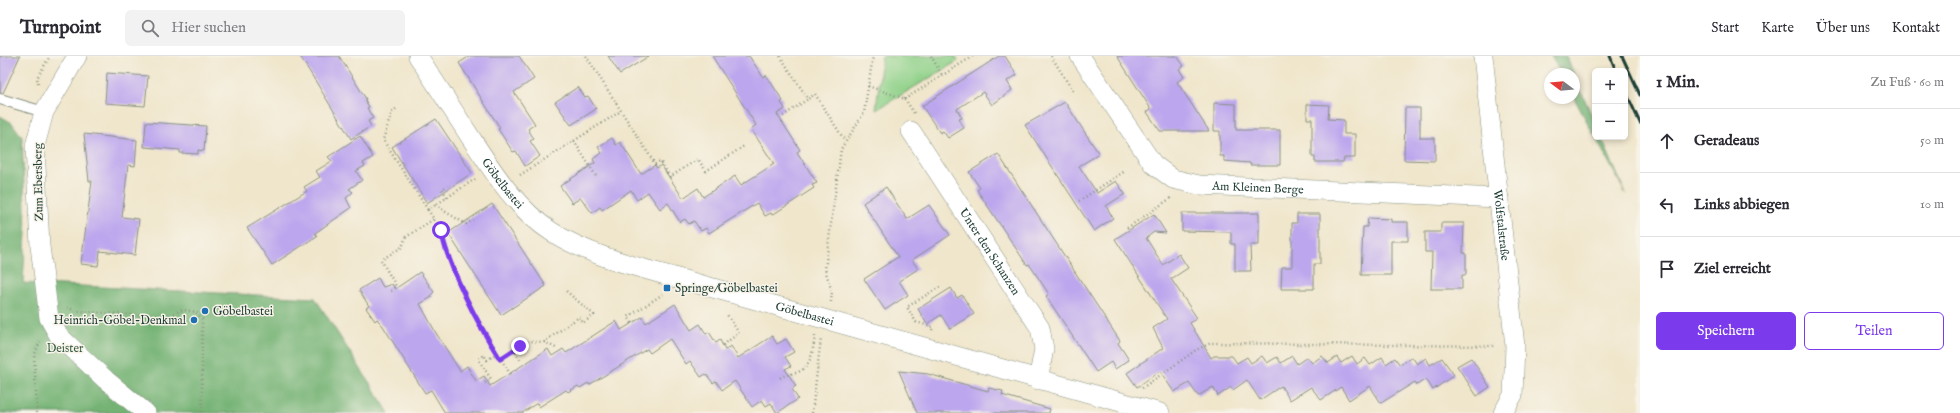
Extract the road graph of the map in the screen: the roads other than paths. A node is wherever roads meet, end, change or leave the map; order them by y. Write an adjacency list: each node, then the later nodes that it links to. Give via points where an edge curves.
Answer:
1 (77, 56): 6 (street, Zum Ebersberg)
2 (418, 56): 9 (street, Göbelbastei, via 503,186 551,232 608,258)
3 (1080, 56): 8 (street, Am Kleinen Berge, via 1153,164 1173,180 1199,185)
4 (1483, 56): 8 (street, Wolfstalstraße)
5 (0, 98): 6 (lane)
6 (44, 112): 10 (street, Zum Ebersberg, via 35,146 40,246 47,309 59,336)
7 (911, 131): 9 (street, Unter den Schanzen, via 1040,328 1044,350)
8 (1499, 198): 12 (street, Wolfstalstraße, via 1515,346 1513,395)
9 (1038, 380): 11 (street, Göbelbastei)
10 (146, 413)
11 (1160, 413)
12 (1503, 413)

